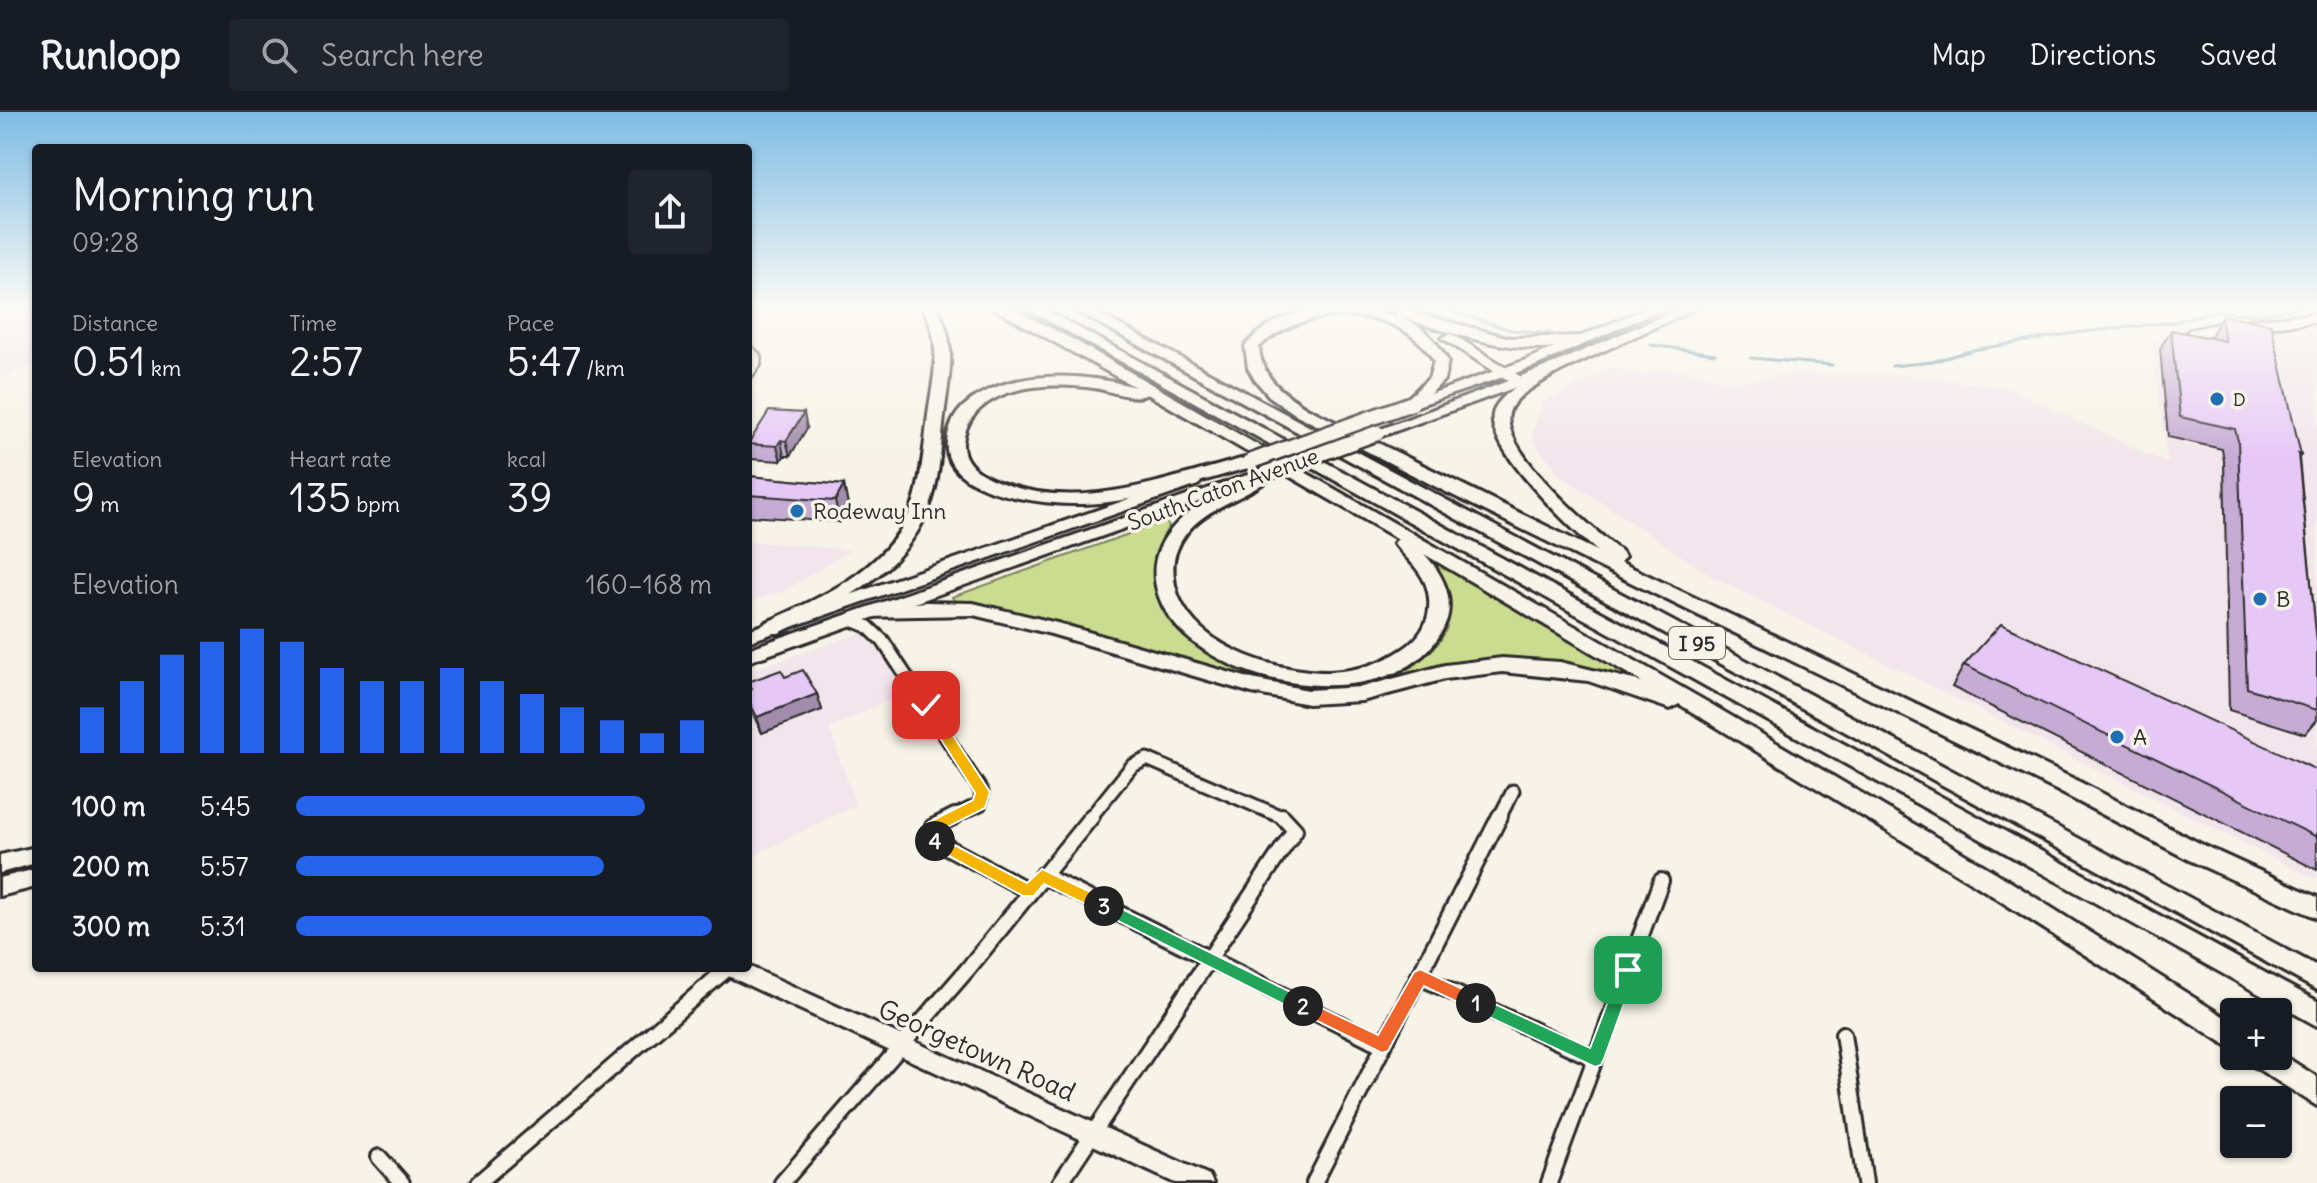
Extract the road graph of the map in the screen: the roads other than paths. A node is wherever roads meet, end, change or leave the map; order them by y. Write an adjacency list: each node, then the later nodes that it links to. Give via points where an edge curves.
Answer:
1 (944, 357): 20 (highway, via 924,497 899,547 867,578)
2 (1093, 357): 14 (highway)
3 (1121, 357): 38 (highway, I 95)
4 (1168, 357): 37 (highway, I 95)
5 (1252, 357): 19 (highway, via 1260,377 1301,411)
6 (1439, 357): 13 (highway, via 1436,380)
7 (1480, 357): 11 (highway)
8 (1542, 357): 11 (main road, South Caton Avenue)
9 (1580, 357): 10 (main road, South Caton Avenue)
10 (1555, 368): 12 (main road, South Caton Avenue); 19 (highway, via 1504,407 1500,429 1509,446 1598,544)
11 (1505, 372): 12 (highway); 13 (main road, South Caton Avenue)
12 (1520, 382): 16 (main road, South Caton Avenue, bridge)
13 (1412, 403): 15 (main road, South Caton Avenue, bridge)
14 (1200, 418): 15 (highway, via 1128,389 1058,380 993,395 965,416 954,443 956,457 980,480 1017,494 1055,499 1136,492); 17 (highway)
15 (1249, 462): 20 (main road, South Caton Avenue)
16 (1267, 473): 17 (highway, via 1187,520 1175,532 1162,567 1164,586 1182,620 1215,647 1264,669 1316,678 1367,674 1411,656 1436,627 1440,594 1423,562); 18 (main road, South Caton Avenue)
17 (1345, 500): 28 (highway)
18 (862, 616): 22 (main road, South Caton Avenue); 28 (highway, via 973,609 1245,684 1312,697 1371,694 1473,667 1534,666 1596,676 1694,714); 31 (street, via 982,792 980,804 938,823 932,834 939,845)
19 (1734, 624): 32 (highway)
20 (772, 628): 21 (main road, South Caton Avenue)
21 (752, 635)
22 (752, 655)
23 (1513, 791): 36 (street)
24 (32, 856): 25 (main road)
25 (0, 864)
26 (1042, 875): 31 (street); 33 (street); 33 (street, via 1141,760 1152,760 1282,816 1293,825 1292,834)
27 (32, 879): 30 (main road)
28 (1986, 879): 39 (highway)
29 (1661, 881): 43 (street)
30 (0, 887)
31 (1029, 891): 42 (street)
32 (2317, 908)
33 (1209, 959): 41 (street); 46 (street)
34 (724, 972): 49 (street)
35 (738, 972): 42 (street, Georgetown Road)
36 (1420, 977): 41 (street); 43 (street)
37 (2317, 979)
38 (2317, 1014)
39 (2220, 1029)
40 (1843, 1034): 55 (street)
41 (1382, 1045): 53 (street)
42 (900, 1047): 46 (street, Georgetown Road); 50 (street)
43 (1595, 1059): 54 (street)
44 (2283, 1070): 45 (highway)
45 (2317, 1093)
46 (1094, 1133): 51 (street); 52 (street, Georgetown Road)
47 (379, 1157): 48 (street)
48 (402, 1183)
49 (478, 1183)
50 (782, 1183)
51 (1060, 1183)
52 (1201, 1183)
53 (1314, 1183)
54 (1549, 1183)
55 (1865, 1183)

